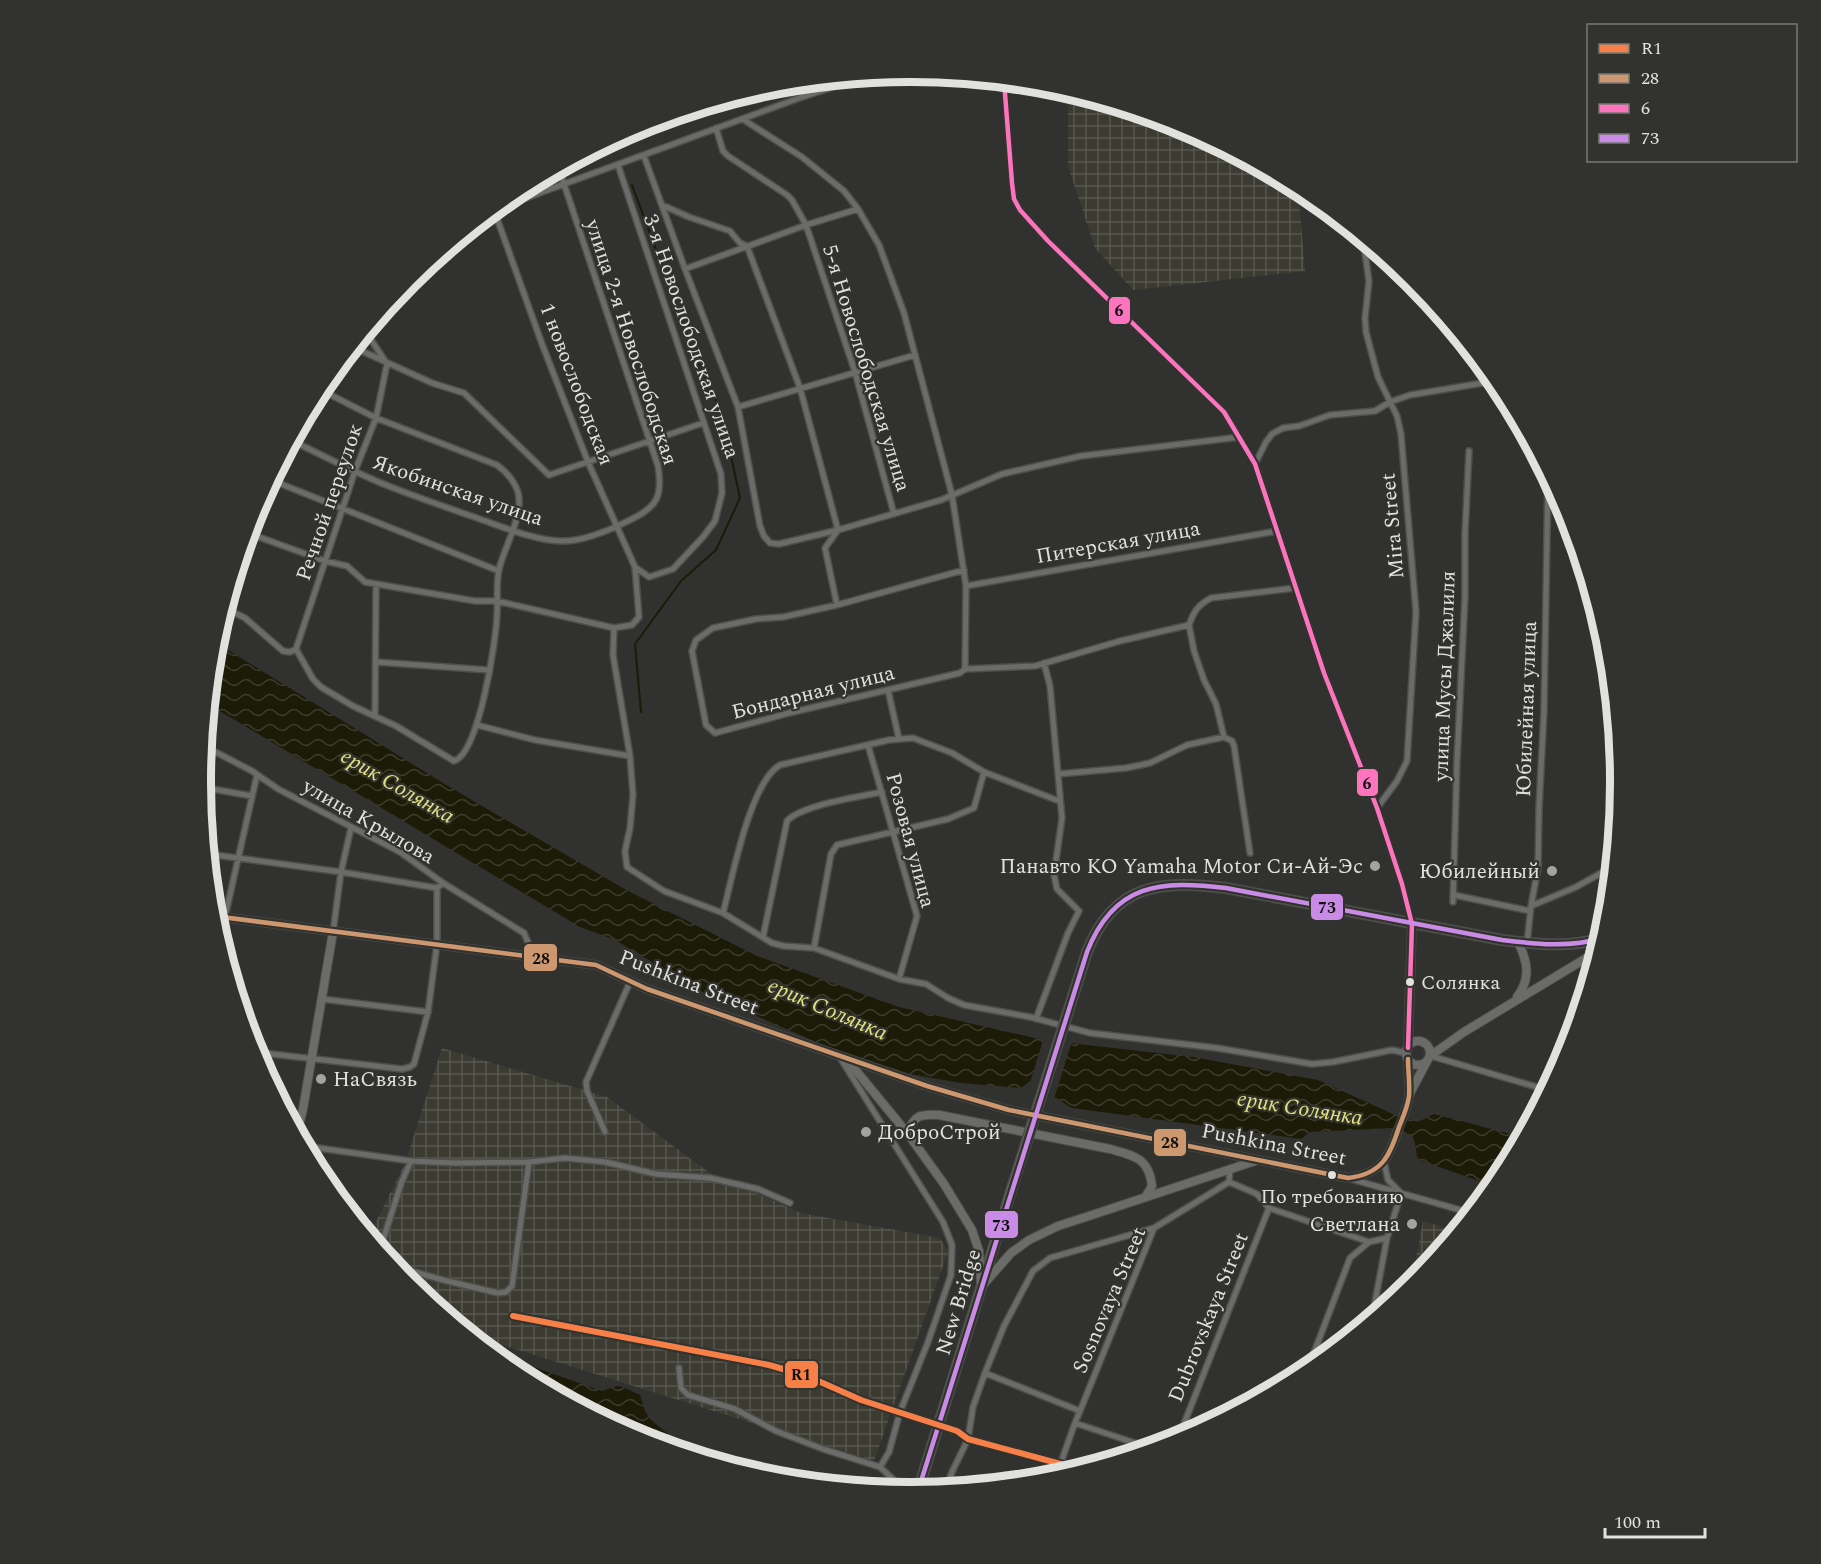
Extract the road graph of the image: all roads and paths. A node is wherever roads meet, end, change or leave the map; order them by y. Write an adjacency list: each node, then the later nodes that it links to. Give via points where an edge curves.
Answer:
1 (834, 87): 3 (street)
2 (1005, 88): 29 (street, via 1014,199 1020,210 1224,412)
3 (744, 120): 4 (street); 11 (street, via 824,174)
4 (716, 128): 5 (street); 13 (street, 5-я Новослободская улица, via 723,151 787,195)
5 (644, 156): 6 (street); 10 (street, 3-я Новослободская улица)
6 (618, 165): 8 (street); 28 (street, 3-я Новослободская улица)
7 (560, 176): 8 (street, улица 2-я Новослободская)
8 (563, 185): 9 (street); 30 (street, улица 2-я Новослободская)
9 (523, 200)
10 (662, 205): 14 (street, via 730,231); 16 (street, 3-я Новослободская улица)
11 (858, 209): 13 (street); 19 (street, via 879,245)
12 (497, 218): 33 (street, 1 новослободская)
13 (806, 225): 14 (street); 21 (street, 5-я Новослободская улица)
14 (747, 246): 16 (street); 23 (street)
15 (1364, 250): 25 (street, Mira Street, via 1369,295 1366,332 1378,377)
16 (685, 269): 26 (street, 3-я Новослободская улица)
17 (370, 339): 20 (street)
18 (360, 351): 20 (street)
19 (915, 354): 21 (street); 38 (street)
20 (387, 364): 27 (street, Речной переулок); 33 (street, via 464,393 547,474)
21 (855, 372): 23 (street); 40 (street, 5-я Новослободская улица)
22 (1485, 383): 25 (street)
23 (800, 388): 26 (street); 43 (street)
24 (329, 394): 27 (street)
25 (1390, 402): 34 (street, via 1375,411 1330,415 1277,430); 78 (street, Mira Street, via 1401,434 1416,612 1407,761)
26 (738, 407): 43 (street, 3-я Новослободская улица, via 764,536 770,543 779,544)
27 (376, 418): 35 (street, Речной переулок); 42 (street, via 502,468 519,496)
28 (703, 423): 30 (street); 47 (street, 3-я Новослободская улица, via 721,474 722,493 715,521 673,569 649,577)
29 (1240, 437): 34 (street); 38 (street, via 1081,456 1002,474)
30 (650, 441): 33 (street); 41 (street, улица 2-я Новослободская, via 660,477 656,501 648,512)
31 (299, 444): 35 (street, Якобинская улица)
32 (1469, 451): 88 (street, улица Мусы Джалиля)
33 (588, 462): 41 (street, 1 новослободская)
34 (1255, 464): 44 (street)
35 (355, 471): 39 (street, Речной переулок); 42 (street, Якобинская улица, via 389,487)
36 (278, 483): 39 (street)
37 (1548, 494): 90 (street, Юбилейная улица, via 1538,868)
38 (952, 495): 40 (street); 48 (street)
39 (343, 510): 46 (street, Речной переулок); 49 (street)
40 (894, 514): 43 (street)
41 (618, 526): 42 (street, Якобинская улица, via 561,541); 47 (street, 1 новослободская)
42 (512, 530): 49 (street)
43 (838, 530): 54 (street, via 825,548)
44 (1277, 531): 51 (street, Питерская улица); 52 (street)
45 (256, 536): 46 (street)
46 (325, 561): 50 (street, via 347,566 365,582); 58 (street, Речной переулок)
47 (635, 567): 57 (street, 1 новослободская, via 639,617 632,626)
48 (964, 570): 51 (street); 54 (street)
49 (499, 571): 53 (street)
50 (376, 585): 53 (street, via 475,602); 59 (street)
51 (966, 586): 61 (street)
52 (1295, 588): 56 (street, via 1211,598 1195,610); 78 (street)
53 (497, 601): 57 (street); 62 (street)
54 (837, 605): 63 (street, Бондарная улица, via 713,628 696,640 692,651 706,725 715,733)
55 (232, 612): 58 (street, via 283,651)
56 (1189, 625): 60 (street, Бондарная улица); 66 (street)
57 (614, 628): 70 (street, via 613,655)
58 (296, 649): 64 (street, via 321,687)
59 (376, 662): 62 (street); 64 (street)
60 (1044, 663): 61 (street, Бондарная улица); 72 (street)
61 (965, 669): 63 (street, Бондарная улица)
62 (489, 670): 65 (street)
63 (888, 690): 67 (street)
64 (375, 715): 65 (street, via 454,761 465,754)
65 (477, 725): 70 (street, via 535,740)
66 (1224, 737): 72 (street, via 1187,745 1126,768); 81 (street, via 1234,746)
67 (899, 739): 68 (street); 71 (street, via 913,738 952,753)
68 (868, 745): 75 (street, Розовая улица); 91 (street, via 780,765 770,773 753,803)
69 (212, 750): 73 (street, улица Крылова)
70 (630, 756): 91 (street, via 633,795 625,850 627,867 664,891)
71 (984, 772): 77 (street); 80 (street, via 974,808)
72 (1058, 774): 77 (street)
73 (257, 775): 76 (street); 79 (street, улица Крылова)
74 (211, 790): 76 (street)
75 (882, 792): 80 (street, Розовая улица); 95 (street, via 805,809 787,821)
76 (252, 796): 83 (street)
77 (1059, 801): 107 (street, via 1062,818 1054,875 1057,889 1079,911)
78 (1377, 808): 93 (street)
79 (351, 828): 85 (street); 86 (street, улица Крылова, via 400,852)
80 (894, 833): 99 (street, via 842,843 833,849); 102 (street, Розовая улица, via 917,916)
81 (1250, 853)
82 (215, 855): 83 (street)
83 (237, 859): 85 (street); 92 (street)
84 (1604, 871): 90 (street)
85 (341, 872): 87 (street); 94 (street)
86 (443, 883): 87 (street); 100 (street, улица Крылова, via 524,933)
87 (436, 888): 98 (street)
88 (1454, 895): 89 (street, улица Мусы Джалиля); 90 (street)
89 (1453, 902)
90 (1530, 909): 97 (street, Юбилейная улица)
91 (723, 913): 95 (street)
92 (225, 918): 94 (main road, Pushkina Street)
93 (1412, 924): 97 (highway, New Bridge); 109 (main road); 137 (highway, New Bridge, bridge, via 1226,888 1178,884 1129,896 1105,918 1093,936)
94 (333, 932): 98 (main road, Pushkina Street); 104 (main road)
95 (763, 937): 99 (street, via 784,946)
96 (1591, 941): 97 (highway, New Bridge, via 1574,945)
97 (1523, 943): 105 (main road, via 1528,977 1524,988)
98 (436, 944): 100 (main road, Pushkina Street); 106 (street)
99 (814, 948): 102 (street)
100 (534, 956): 103 (main road, Pushkina Street, via 596,965)
101 (1587, 957): 105 (main road)
102 (899, 979): 107 (street, via 926,984 964,1005)
103 (630, 981): 110 (main road, Pushkina Street); 117 (street, via 586,1082)
104 (322, 999): 106 (street); 111 (main road)
105 (1504, 1008): 112 (main road)
106 (428, 1012): 111 (street, via 417,1060 410,1067)
107 (1036, 1019): 109 (street, via 1090,1034 1217,1048 1312,1064 1392,1050)
108 (265, 1053): 111 (street)
109 (1407, 1053): 112 (main road, via 1416,1065); 112 (main road, via 1414,1042 1420,1042 1428,1047); 115 (main road)
110 (838, 1056): 113 (main road, Pushkina Street); 147 (street, via 943,1222 952,1245 951,1275 889,1452)
111 (311, 1058): 116 (main road)
112 (1428, 1059): 114 (street); 115 (main road)
113 (849, 1060): 118 (main road); 120 (main road, Pushkina Street, via 1009,1110)
114 (1539, 1088)
115 (1409, 1096): 123 (main road, via 1392,1151)
116 (300, 1122)
117 (605, 1132)
118 (908, 1134): 128 (main road, via 916,1117 939,1114 1134,1155 1146,1165 1152,1186); 137 (main road, via 972,1230 979,1251)
119 (315, 1147): 121 (street)
120 (1257, 1160): 124 (main road); 125 (main road, Pushkina Street)
121 (411, 1161): 122 (street); 134 (street)
122 (530, 1162): 129 (street, via 572,1158 656,1174 710,1178 758,1189); 136 (street, via 510,1289 498,1293)
123 (1384, 1162): 125 (main road, Pushkina Street, via 1373,1171); 127 (street, via 1388,1180)
124 (1230, 1169): 126 (street); 128 (main road)
125 (1348, 1178): 127 (street)
126 (1229, 1182): 130 (street, via 1257,1194); 132 (street, Sosnovaya Street)
127 (1401, 1194): 131 (street); 133 (street)
128 (1146, 1196): 137 (main road, via 1029,1240 1011,1252)
129 (790, 1203)
130 (1269, 1208): 135 (street); 144 (street, Dubrovskaya Street)
131 (1463, 1211)
132 (1154, 1228): 141 (street, via 1050,1258 1034,1271 1004,1326); 142 (street, Sosnovaya Street)
133 (1388, 1238): 135 (street); 138 (street)
134 (383, 1240)
135 (1369, 1242): 139 (street, via 1350,1257)
136 (410, 1271)
137 (981, 1287): 150 (highway, New Bridge, bridge)
138 (1374, 1306)
139 (1314, 1353)
140 (679, 1368): 147 (street, via 681,1388 688,1395 735,1409 776,1431)
141 (985, 1373): 142 (street); 148 (street, via 973,1407 968,1439)
142 (1080, 1411): 143 (street, Sosnovaya Street)
143 (1075, 1423): 145 (street); 146 (street, Sosnovaya Street)
144 (1183, 1426)
145 (1136, 1443)
146 (1060, 1465)
147 (880, 1467): 149 (street)
148 (949, 1480)
149 (897, 1481)
150 (922, 1481)

